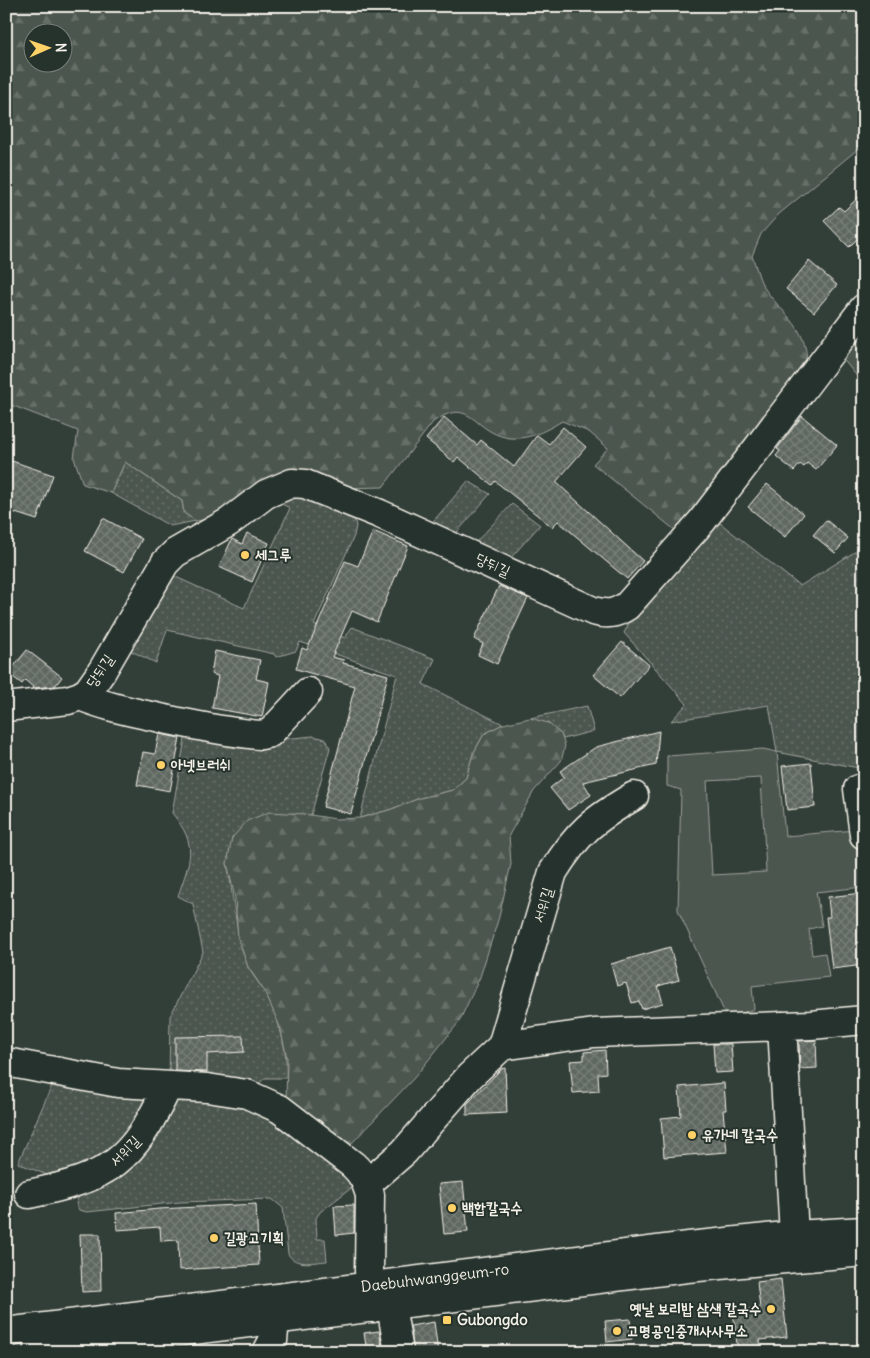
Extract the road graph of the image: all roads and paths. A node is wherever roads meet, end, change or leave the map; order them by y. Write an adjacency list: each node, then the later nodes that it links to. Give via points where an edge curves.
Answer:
1 (864, 308): 3 (main road, 당뒤길, via 702,520 620,611 611,614 593,611 380,514 305,484 292,483 266,494 164,563 95,682)
2 (308, 692): 3 (main road, 당뒤길, via 270,733 261,735 128,711)
3 (80, 696): 4 (main road, 당뒤길)
4 (6, 707)
5 (858, 789): 7 (main road)
6 (634, 796): 10 (main road, 서위길, via 594,821 553,872)
7 (864, 836)
8 (864, 1020): 9 (main road)
9 (782, 1026): 10 (main road, via 594,1032); 16 (main road)
10 (502, 1046): 13 (main road, via 470,1076 404,1152)
11 (6, 1062): 12 (main road, via 98,1080)
12 (168, 1086): 13 (main road, via 229,1090 263,1099 353,1166); 14 (main road, 서위길, via 151,1120 120,1160 86,1180)
13 (367, 1184): 18 (main road)
14 (28, 1194)
15 (864, 1231): 16 (main road, Daebuhwanggeum-ro)
16 (794, 1235): 18 (main road, Daebuhwanggeum-ro)
17 (864, 1252): 18 (main road, Daebuhwanggeum-ro)
18 (378, 1300): 19 (main road, Daebuhwanggeum-ro); 20 (main road, Daebuhwanggeum-ro); 24 (main road)
19 (276, 1320): 21 (main road, Daebuhwanggeum-ro); 23 (main road, via 273,1341)
20 (6, 1332)
21 (102, 1347): 22 (main road, Daebuhwanggeum-ro)
22 (38, 1352)
23 (267, 1352)
24 (399, 1352)

